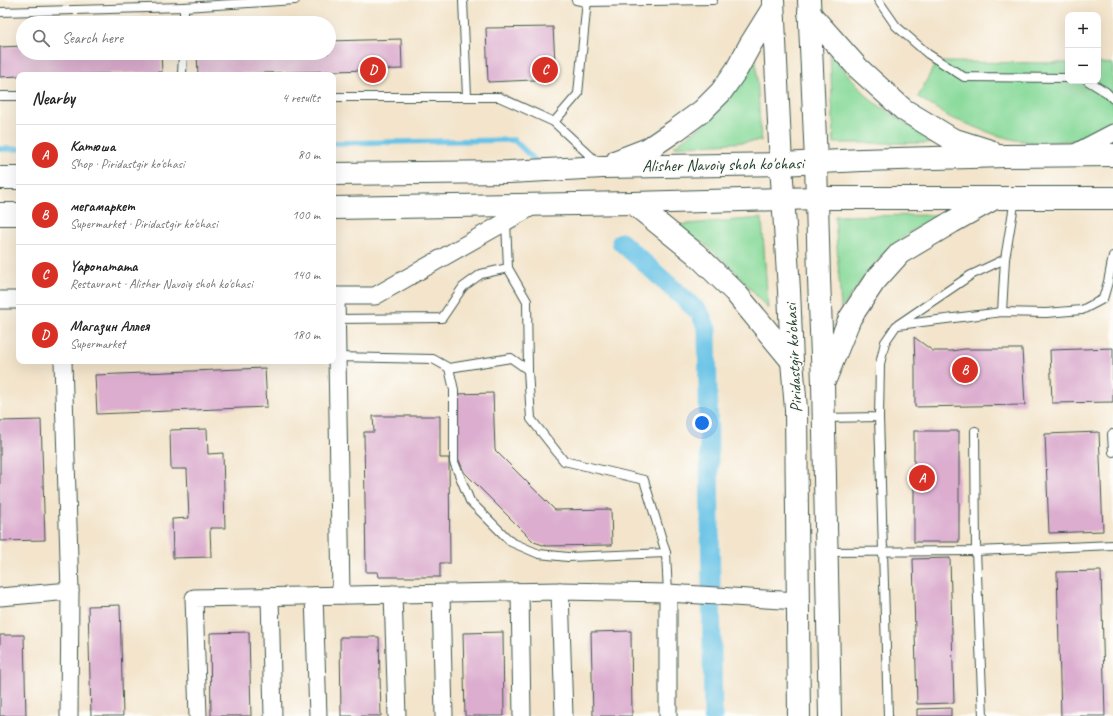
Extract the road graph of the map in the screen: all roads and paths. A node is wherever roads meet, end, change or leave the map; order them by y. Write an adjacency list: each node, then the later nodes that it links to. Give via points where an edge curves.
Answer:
1 (295, 0): 9 (lane)
2 (462, 0): 19 (lane)
3 (576, 0): 6 (lane)
4 (713, 0): 6 (lane)
5 (878, 0): 14 (lane, via 896,26 928,54 964,78)
6 (586, 1): 21 (lane, via 578,94)
7 (773, 4): 27 (main road, Piridastgir ko'chasi); 28 (main road, via 737,69 721,92 702,111 648,149)
8 (809, 6): 24 (main road, via 858,68 904,110 952,139); 26 (main road, Piridastgir ko'chasi)
9 (184, 7): 10 (lane); 11 (lane)
10 (0, 12)
11 (184, 16)
12 (183, 60): 13 (lane)
13 (182, 72)
14 (1065, 78)
15 (1093, 84): 20 (lane)
16 (0, 96): 17 (lane)
17 (16, 96)
18 (336, 96): 19 (lane)
19 (467, 97): 21 (lane, via 499,96)
20 (1113, 99)
21 (554, 122): 28 (lane)
22 (1113, 133): 25 (street)
23 (1113, 155): 25 (main road, Alisher Navoiy shoh ko'chasi)
24 (1006, 156): 25 (main road, Alisher Navoiy shoh ko'chasi); 26 (main road, Alisher Navoiy shoh ko'chasi)
25 (1070, 156)
26 (816, 162): 27 (main road, Alisher Navoiy shoh ko'chasi); 32 (main road, Piridastgir ko'chasi)
27 (781, 164): 28 (main road, Alisher Navoiy shoh ko'chasi); 34 (main road, Piridastgir ko'chasi)
28 (603, 167): 29 (main road, Alisher Navoiy shoh ko'chasi, via 509,172)
29 (336, 174)
30 (0, 178): 31 (main road)
31 (16, 178)
32 (817, 198): 33 (main road, Alisher Navoiy shoh ko'chasi); 34 (main road, Alisher Navoiy shoh ko'chasi); 58 (main road, Piridastgir ko'chasi)
33 (1006, 198): 35 (main road, Alisher Navoiy shoh ko'chasi); 43 (lane); 58 (main road, via 952,222 900,253 874,282 850,318)
34 (783, 199): 36 (main road, Alisher Navoiy shoh ko'chasi); 53 (main road, Piridastgir ko'chasi)
35 (1110, 202)
36 (633, 203): 37 (main road, Alisher Navoiy shoh ko'chasi); 53 (main road, via 696,254 735,292)
37 (535, 205): 38 (main road, Alisher Navoiy shoh ko'chasi); 41 (street)
38 (336, 208)
39 (0, 214): 40 (main road)
40 (16, 214)
41 (506, 222): 44 (lane); 46 (street, via 375,296)
42 (1113, 256): 49 (lane, via 1103,299 1098,302 1082,310 1046,313)
43 (1005, 259): 49 (lane); 51 (lane, via 971,275)
44 (508, 268): 50 (lane, via 481,274 463,287 442,318); 57 (lane, via 528,301)
45 (0, 295): 47 (street)
46 (336, 296)
47 (0, 300): 48 (street)
48 (16, 300)
49 (1002, 312): 51 (lane)
50 (336, 319)
51 (896, 326): 59 (lane, via 885,342 880,364)
52 (336, 357): 56 (lane, via 433,359)
53 (792, 361): 79 (main road, Piridastgir ko'chasi, via 796,409)
54 (62, 364): 69 (street)
55 (335, 364): 75 (street)
56 (449, 368): 57 (lane, via 511,358); 68 (lane, via 454,390 454,462 470,501 511,542 539,554 568,558)
57 (528, 370): 68 (lane, via 531,419 564,461 644,480)
58 (823, 383): 60 (main road, Piridastgir ko'chasi)
59 (879, 417): 60 (lane); 65 (lane)
60 (824, 418): 67 (main road, Piridastgir ko'chasi)
61 (975, 431): 66 (lane)
62 (1112, 434): 63 (lane)
63 (1113, 452)
64 (1113, 545): 66 (lane)
65 (882, 551): 66 (lane); 67 (lane); 91 (lane)
66 (976, 551): 92 (lane)
67 (827, 552): 90 (main road, Piridastgir ko'chasi)
68 (666, 553): 72 (lane)
69 (70, 591): 77 (street); 80 (street)
70 (560, 591): 71 (street); 72 (street); 87 (street)
71 (520, 592): 74 (street); 86 (street)
72 (668, 593): 79 (street); 88 (street)
73 (393, 594): 74 (street); 75 (street); 84 (street)
74 (441, 594): 85 (street)
75 (341, 595): 76 (street)
76 (314, 596): 78 (street); 83 (street)
77 (0, 597)
78 (270, 597): 81 (street, via 194,598); 82 (street)
79 (798, 601): 89 (main road, Piridastgir ko'chasi)
80 (69, 716)
81 (198, 716)
82 (273, 716)
83 (318, 716)
84 (397, 716)
85 (444, 716)
86 (522, 716)
87 (564, 716)
88 (668, 716)
89 (799, 716)
90 (830, 716)
91 (888, 716)
92 (984, 716)

